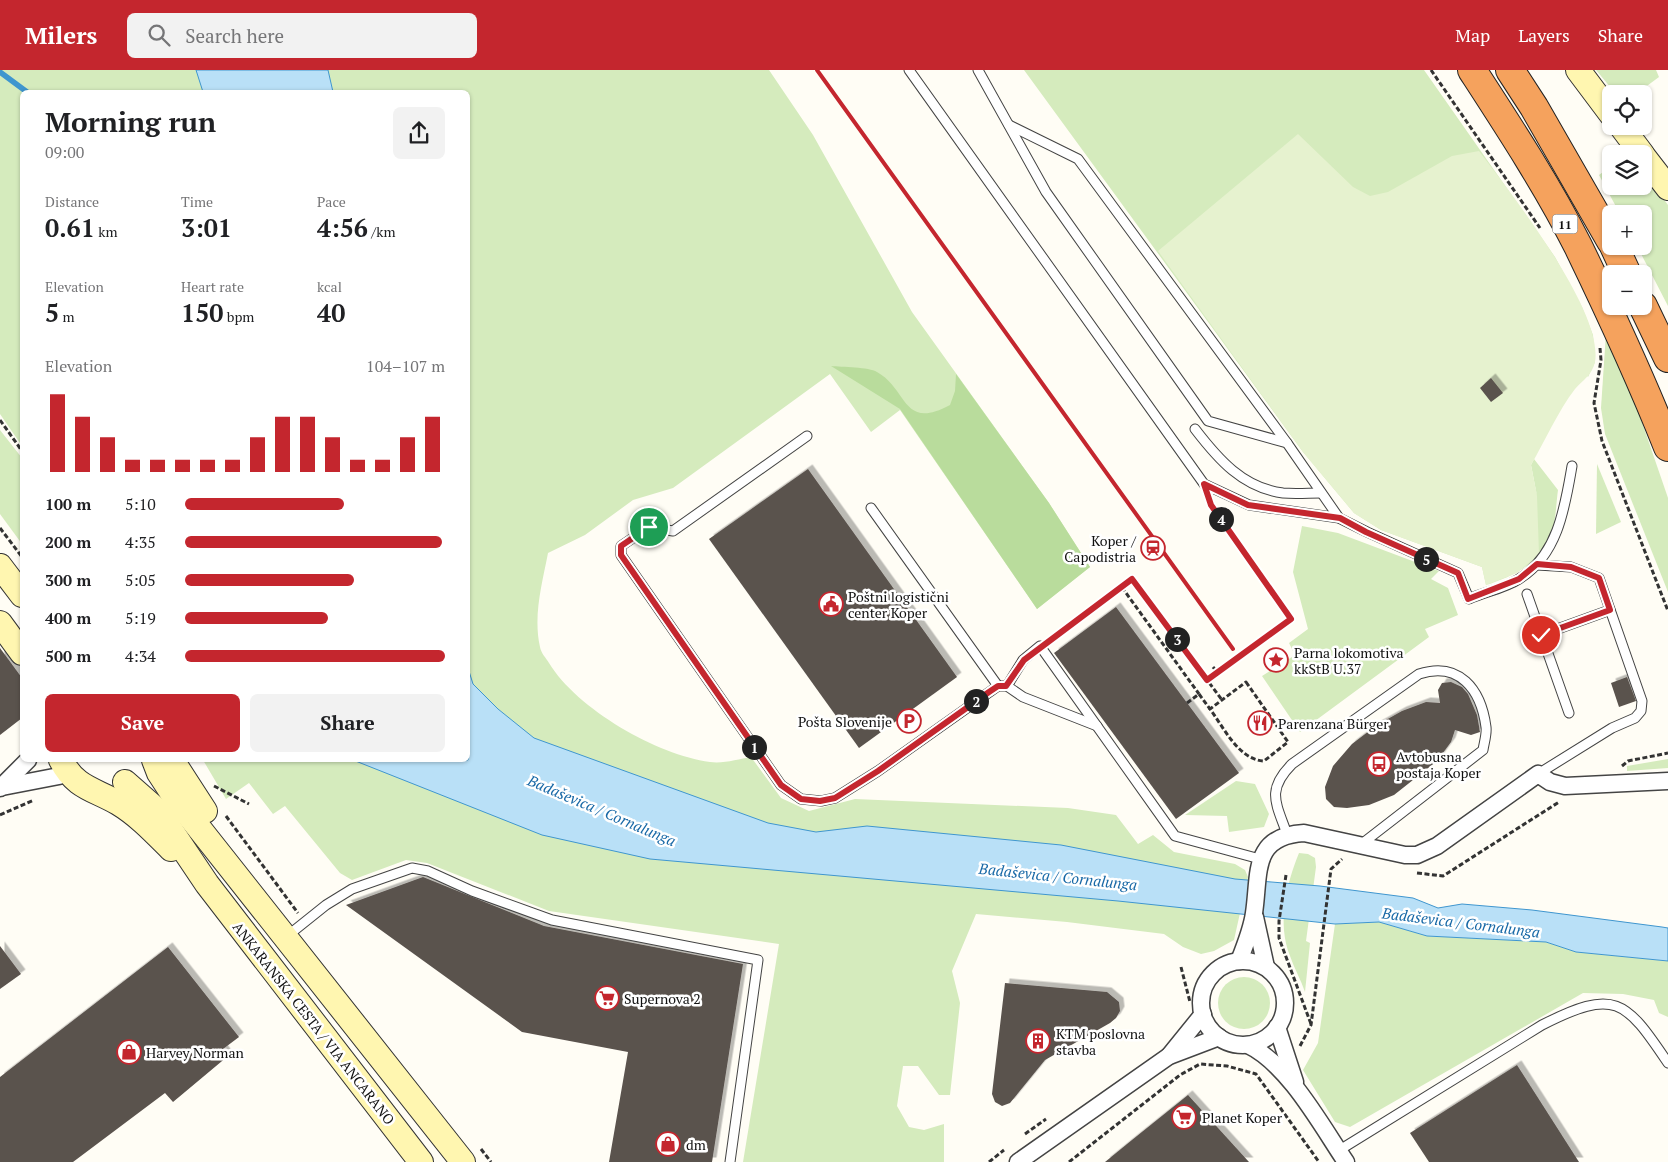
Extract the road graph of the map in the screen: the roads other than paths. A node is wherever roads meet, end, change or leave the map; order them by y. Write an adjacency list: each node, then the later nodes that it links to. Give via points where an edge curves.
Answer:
1 (909, 70): 22 (lane, via 1204,484 1248,505)
2 (978, 70): 7 (lane)
3 (1472, 70): 18 (highway, 11, via 1518,141 1577,245 1644,386)
4 (1510, 70): 12 (highway, 11)
5 (1578, 70): 6 (street)
6 (1602, 102)
7 (1010, 125): 17 (lane, via 1078,159); 17 (lane, via 1046,192 1208,421)
8 (1628, 135): 9 (street)
9 (1635, 145)
10 (1652, 167): 11 (street)
11 (1668, 188)
12 (1602, 225)
13 (1647, 315): 14 (highway)
14 (1668, 358)
15 (1195, 429): 20 (lane, via 1222,462 1236,474 1266,490)
16 (807, 436): 33 (lane, via 673,531 649,527 621,546 621,555 781,785 801,799 820,801 835,798)
17 (1287, 443): 20 (lane)
18 (1668, 447)
19 (1572, 466): 23 (lane, via 1551,547)
20 (1321, 493): 22 (lane)
21 (871, 508): 33 (lane)
22 (1340, 518): 23 (lane, via 1458,573 1468,599 1519,579)
23 (1537, 564): 28 (lane, via 1571,567 1599,578)
24 (0, 566): 25 (street)
25 (20, 592)
26 (1527, 594): 31 (lane)
27 (0, 607): 30 (street)
28 (1610, 610): 31 (lane); 41 (lane, via 1642,700 1641,711 1629,723 1612,728)
29 (0, 623): 32 (street)
30 (20, 633)
31 (1541, 635): 34 (lane)
32 (20, 650)
33 (1002, 686): 35 (lane); 35 (lane, via 1040,646)
34 (1569, 713)
35 (1097, 726): 47 (lane, via 1175,836)
36 (26, 762): 44 (street)
37 (159, 762): 43 (street, via 137,778)
38 (160, 762): 54 (street, via 176,799)
39 (161, 762): 50 (street, via 188,787)
40 (73, 765): 43 (street, via 96,777); 44 (street, via 58,776); 48 (street, via 90,791 118,803 142,820)
41 (1538, 774): 42 (street, via 1565,786); 46 (street, via 1437,846 1406,855)
42 (1668, 781)
43 (125, 782): 48 (street, via 158,811)
44 (1, 788)
45 (1287, 834): 46 (street, via 1304,833); 46 (lane, via 1274,792 1279,776 1292,764 1419,674 1434,669 1446,670 1465,679 1480,704 1486,728 1483,750); 47 (street, via 1268,848)
46 (1359, 846)
47 (1260, 859): 49 (street)
48 (207, 884): 63 (street, ANKARANSKA CESTA / VIA ANCARANO)
49 (1254, 915): 51 (street); 52 (street)
50 (298, 928): 54 (street); 64 (lane, via 352,889 412,868 428,871 552,920 758,960)
51 (1239, 960): 52 (street); 53 (street, via 1228,963 1211,975)
52 (1266, 967): 55 (street, via 1278,979 1285,995 1284,1012)
53 (1196, 1010): 56 (street); 58 (street)
54 (346, 1013): 61 (street)
55 (1277, 1027): 57 (street, via 1265,1039); 59 (street)
56 (1220, 1037): 57 (street, via 1230,1043); 58 (street)
57 (1248, 1045): 59 (street)
58 (1170, 1056): 65 (street)
59 (1280, 1061): 62 (street)
60 (1668, 1063): 62 (lane, via 1642,1024 1619,1006 1596,1003 1572,1009 1542,1025)
61 (472, 1155)
62 (1342, 1156)
63 (421, 1162)
64 (730, 1162)
65 (1018, 1162)

